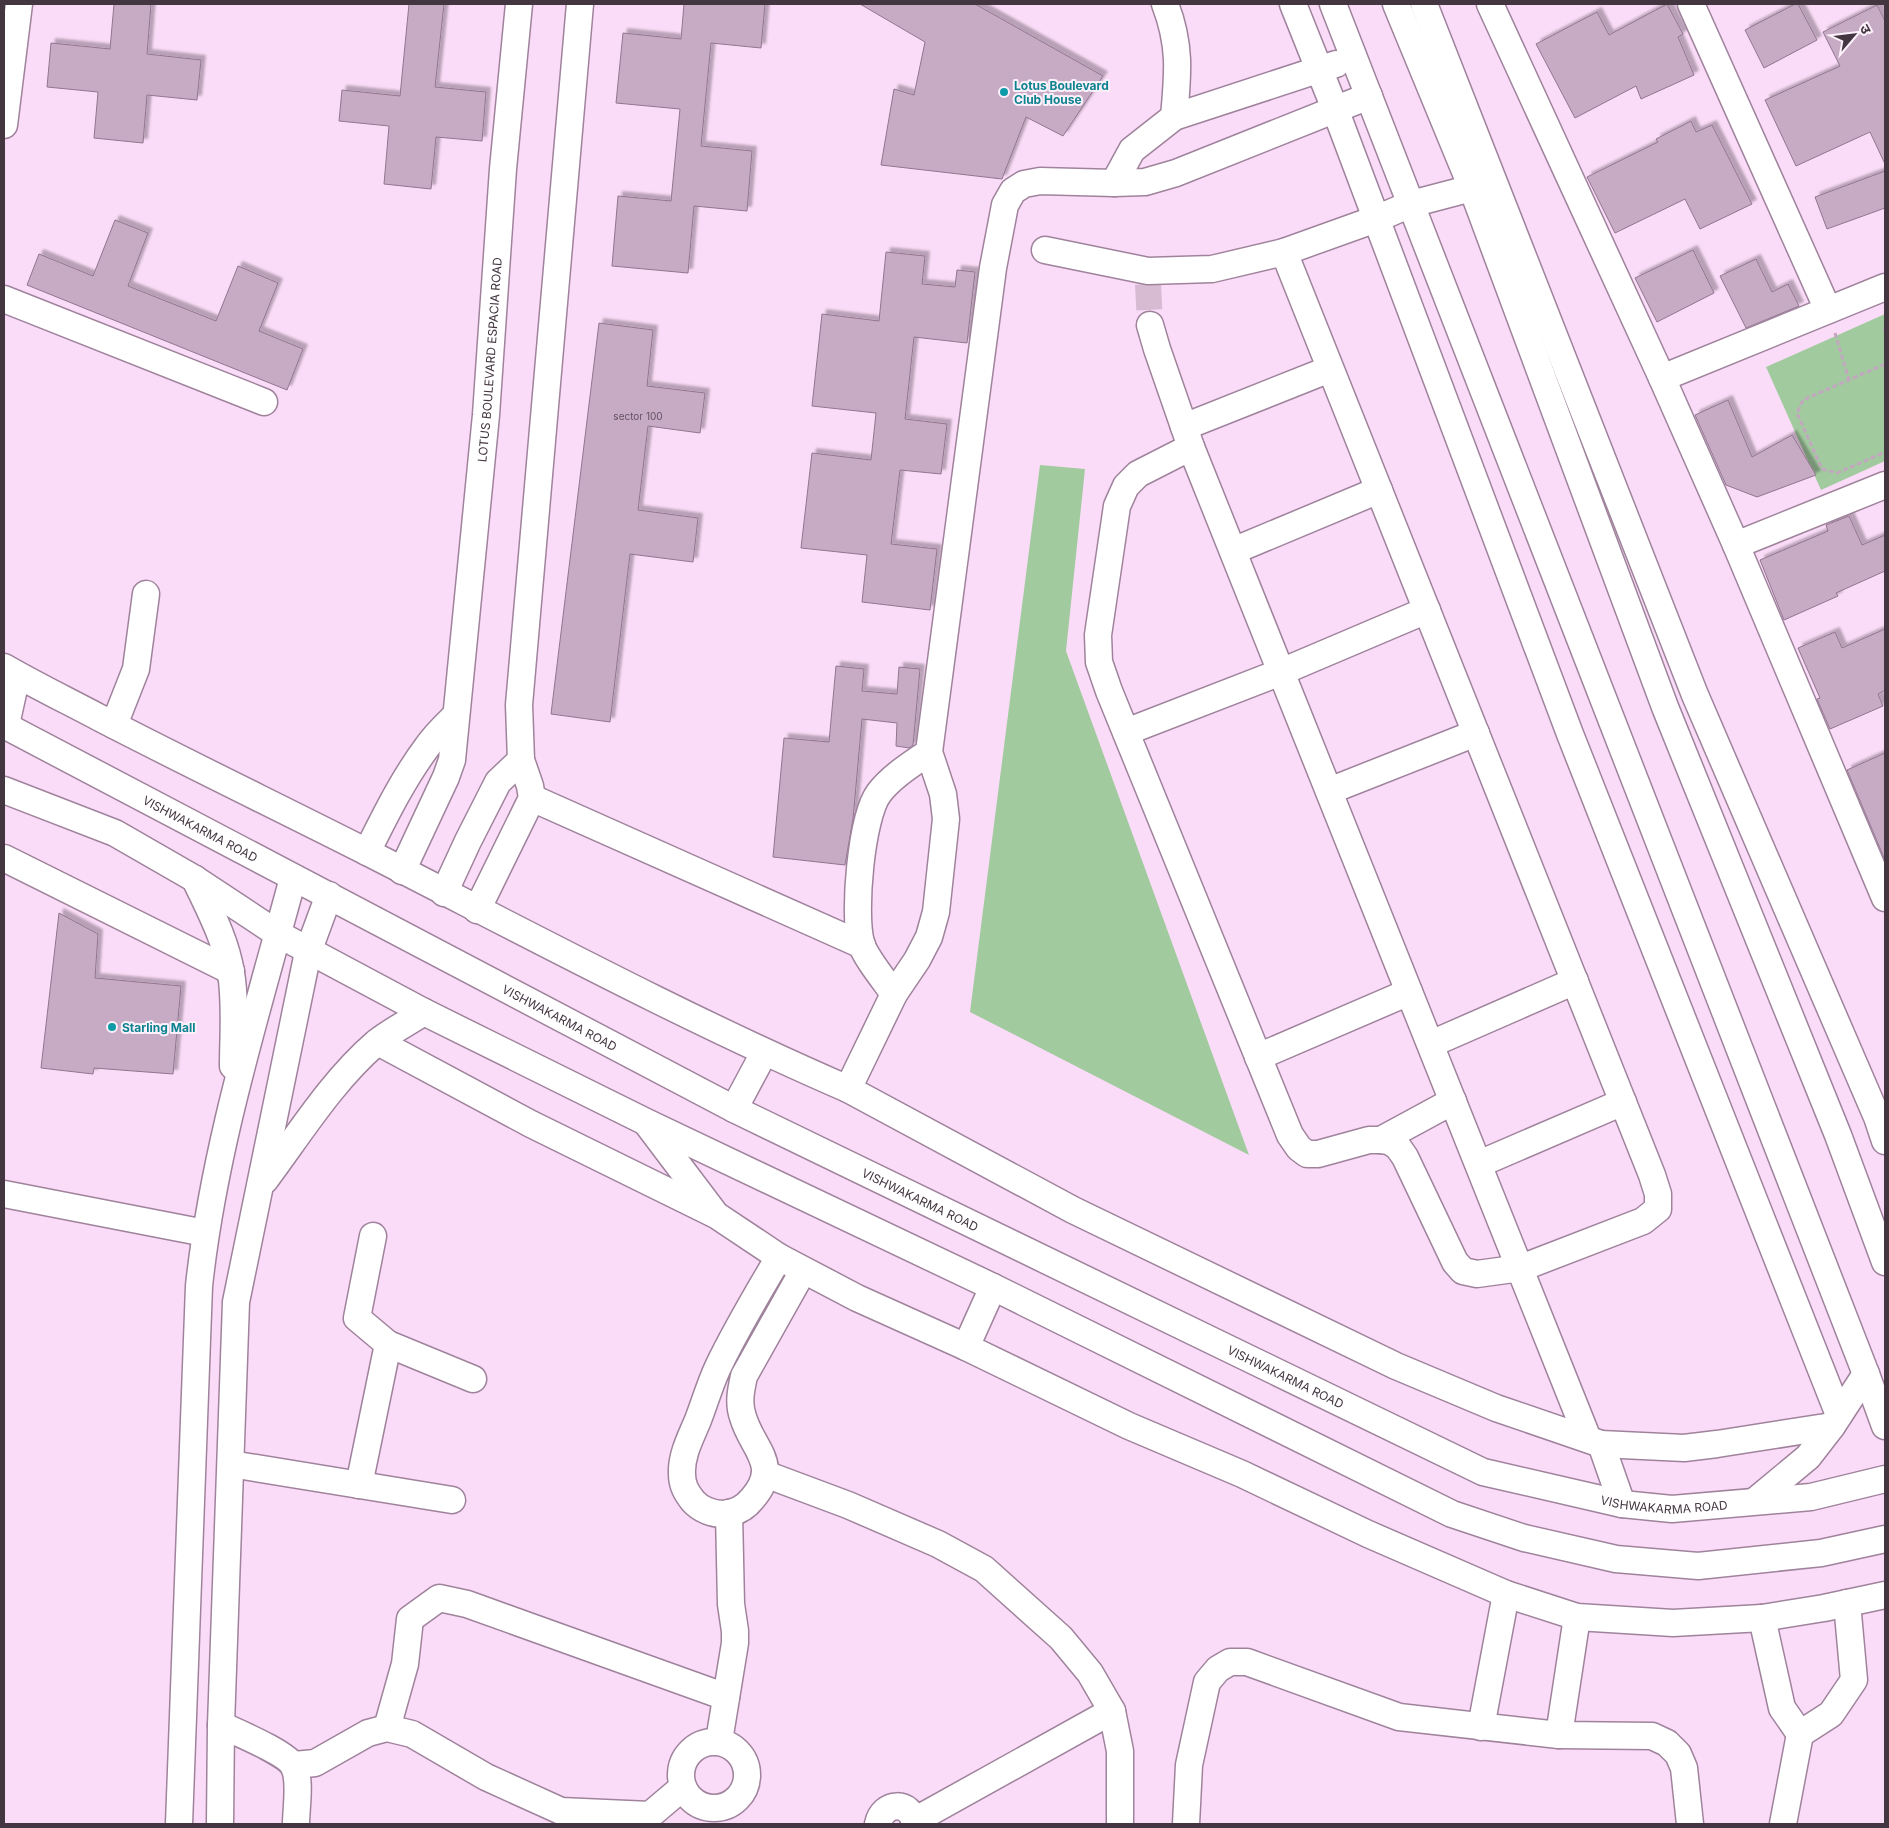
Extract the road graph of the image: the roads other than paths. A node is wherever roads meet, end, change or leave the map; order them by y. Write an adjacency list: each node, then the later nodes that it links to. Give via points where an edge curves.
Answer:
1 (19, 4): 16 (street)
2 (519, 4): 39 (street, LOTUS BOULEVARD ESPACIA ROAD, via 502,169 486,415)
3 (580, 4): 45 (street, via 519,705)
4 (1165, 4): 15 (street, via 1176,40 1178,70)
5 (1293, 4): 12 (street)
6 (1333, 4): 11 (street)
7 (1396, 4): 18 (street)
8 (1424, 4): 76 (street, via 1695,695)
9 (1490, 4): 28 (street)
10 (1691, 4): 25 (street)
11 (1354, 58): 12 (street); 13 (street)
12 (1320, 70): 14 (street); 15 (street)
13 (1369, 96): 14 (street); 19 (street)
14 (1335, 109): 17 (street, via 1176,173 1145,182); 20 (street)
15 (1174, 118): 17 (street, via 1132,150)
16 (4, 125)
17 (1114, 183): 44 (street, via 1024,184 1013,191 1005,205 992,278)
18 (1472, 188): 19 (street); 77 (street, via 1665,707)
19 (1411, 204): 20 (street); 92 (street)
20 (1376, 219): 22 (street); 94 (street, via 1570,734)
21 (1045, 250): 22 (street, via 1148,278 1212,269)
22 (1284, 252): 27 (street)
23 (1885, 287): 25 (street)
24 (4, 299): 29 (street)
25 (1828, 310): 28 (street)
26 (1150, 325): 30 (street)
27 (1330, 368): 30 (street); 32 (street)
28 (1662, 378): 33 (street)
29 (264, 402)
30 (1187, 437): 34 (street); 42 (street, via 1138,474 1126,486 1117,506 1098,635 1100,662)
31 (1885, 485): 33 (street)
32 (1379, 490): 34 (street); 36 (street)
33 (1736, 544): 56 (street)
34 (1232, 551): 38 (street)
35 (146, 594): 41 (street, via 136,669)
36 (1427, 610): 38 (street); 43 (street)
37 (10, 671): 40 (street); 41 (street)
38 (1281, 672): 42 (street); 47 (street)
39 (456, 715): 49 (street, via 420,757); 51 (street, LOTUS BOULEVARD ESPACIA ROAD, via 452,760)
40 (5, 725): 52 (street, VISHWAKARMA ROAD)
41 (114, 725): 49 (street)
42 (1126, 732): 69 (street)
43 (1476, 733): 47 (street); 62 (street)
44 (929, 752): 59 (street, via 892,778 878,794 869,814 858,884 857,925); 64 (street, via 943,794 946,819 936,912 929,937)
45 (522, 760): 48 (street); 54 (street, via 498,782)
46 (4, 790): 53 (street, via 115,833)
47 (1329, 791): 63 (street)
48 (532, 798): 57 (street); 59 (street)
49 (367, 852): 51 (street)
50 (4, 858): 61 (street)
51 (402, 871): 54 (street)
52 (293, 878): 55 (street, VISHWAKARMA ROAD); 58 (street)
53 (195, 879): 58 (street); 61 (street, via 217,925)
54 (444, 893): 57 (street)
55 (328, 895): 60 (street); 73 (street, VISHWAKARMA ROAD)
56 (1885, 898)
57 (477, 910): 68 (street)
58 (278, 934): 60 (street); 74 (street)
59 (862, 945): 64 (street)
60 (308, 952): 65 (street); 80 (street)
61 (231, 971): 74 (street, via 234,1001)
62 (1575, 982): 67 (street); 72 (street)
63 (1409, 992): 67 (street); 69 (street)
64 (894, 994): 70 (street)
65 (424, 1012): 66 (street); 75 (street)
66 (378, 1042): 80 (street, via 335,1086); 82 (street, via 531,1124)
67 (1431, 1044): 71 (street)
68 (764, 1053): 70 (street); 73 (street)
69 (1258, 1057): 78 (street, via 1298,1148 1307,1154 1318,1154 1369,1140)
70 (848, 1089): 96 (street, via 1073,1210 1396,1366 1496,1408)
71 (1453, 1101): 78 (street); 79 (street)
72 (1623, 1102): 79 (street); 87 (street, via 1652,1175 1658,1194 1658,1209 1643,1221)
73 (734, 1108): 103 (street, VISHWAKARMA ROAD, via 1483,1472)
74 (232, 1109): 83 (street)
75 (646, 1122): 82 (street); 89 (street)
76 (1881, 1129): 77 (street)
77 (1838, 1135): 86 (street)
78 (1381, 1140): 87 (street, via 1398,1147 1405,1157 1455,1262 1463,1271 1477,1274)
79 (1479, 1164): 87 (street)
80 (261, 1185): 97 (street, via 236,1302)
81 (4, 1194): 83 (street)
82 (716, 1215): 85 (street)
83 (205, 1233): 124 (street, via 199,1286)
84 (373, 1236): 90 (street, via 357,1318)
85 (779, 1257): 88 (street); 104 (street, via 718,1368 684,1455 682,1474 685,1491 697,1506 715,1514)
86 (1885, 1262)
87 (1520, 1268): 96 (street)
88 (803, 1271): 91 (street); 98 (street, via 744,1376 741,1389 743,1418 762,1453)
89 (993, 1287): 91 (street); 105 (street, via 1452,1514 1524,1538 1616,1559 1698,1566 1821,1553)
90 (388, 1344): 93 (street); 100 (street)
91 (966, 1347): 106 (street, via 1129,1426)
92 (1866, 1374): 94 (street); 95 (street)
93 (473, 1379)
94 (1835, 1420): 96 (street, via 1684,1448); 102 (street, via 1808,1457)
95 (1885, 1426)
96 (1595, 1442): 103 (street)
97 (231, 1464): 100 (street); 113 (street)
98 (765, 1474): 104 (street, via 759,1491 746,1507); 112 (street, via 938,1544 984,1569 1061,1638 1090,1673)
99 (1885, 1479): 102 (street, VISHWAKARMA ROAD, via 1811,1496)
100 (359, 1485): 101 (street)
101 (452, 1500)
102 (1755, 1501): 103 (street, VISHWAKARMA ROAD, via 1672,1509)
103 (1622, 1504)
104 (729, 1513): 111 (street, via 735,1643)
105 (1885, 1539)
106 (1506, 1594): 109 (street); 114 (street)
107 (1885, 1594): 108 (street)
108 (1846, 1603): 110 (street); 116 (street, via 1854,1680 1831,1714)
109 (1577, 1617): 110 (street, via 1673,1623); 117 (street)
110 (1762, 1618): 116 (street, via 1782,1708)
111 (726, 1697): 115 (street, via 467,1604 439,1598 410,1619 405,1664); 118 (street)
112 (1112, 1711): 123 (street); 128 (street, via 1120,1751)
113 (222, 1724): 119 (street, via 284,1756); 125 (street)
114 (1481, 1727): 117 (street); 129 (street, via 1399,1717 1247,1662 1230,1662 1218,1669 1207,1682 1188,1765)
115 (387, 1728): 119 (street, via 368,1733 316,1763); 120 (street, via 412,1734 486,1777 561,1810 650,1815)
116 (1800, 1734): 132 (street)
117 (1558, 1735): 121 (street, via 1652,1736 1667,1743 1678,1754 1684,1768)
118 (719, 1741): 120 (street, via 701,1745 687,1755 681,1776); 122 (street, via 737,1750 747,1769 747,1780 738,1799 719,1808)
119 (294, 1765): 126 (street, via 297,1776)
120 (683, 1787): 122 (street, via 689,1797)
121 (1687, 1797): 130 (street); 131 (street)
122 (711, 1816)
123 (914, 1823): 127 (street, via 908,1810 897,1806 882,1814)
124 (179, 1824)
125 (220, 1824)
126 (296, 1824)
127 (878, 1824)
128 (1120, 1824)
129 (1186, 1824)
130 (1677, 1824)
131 (1690, 1824)
132 (1783, 1824)

